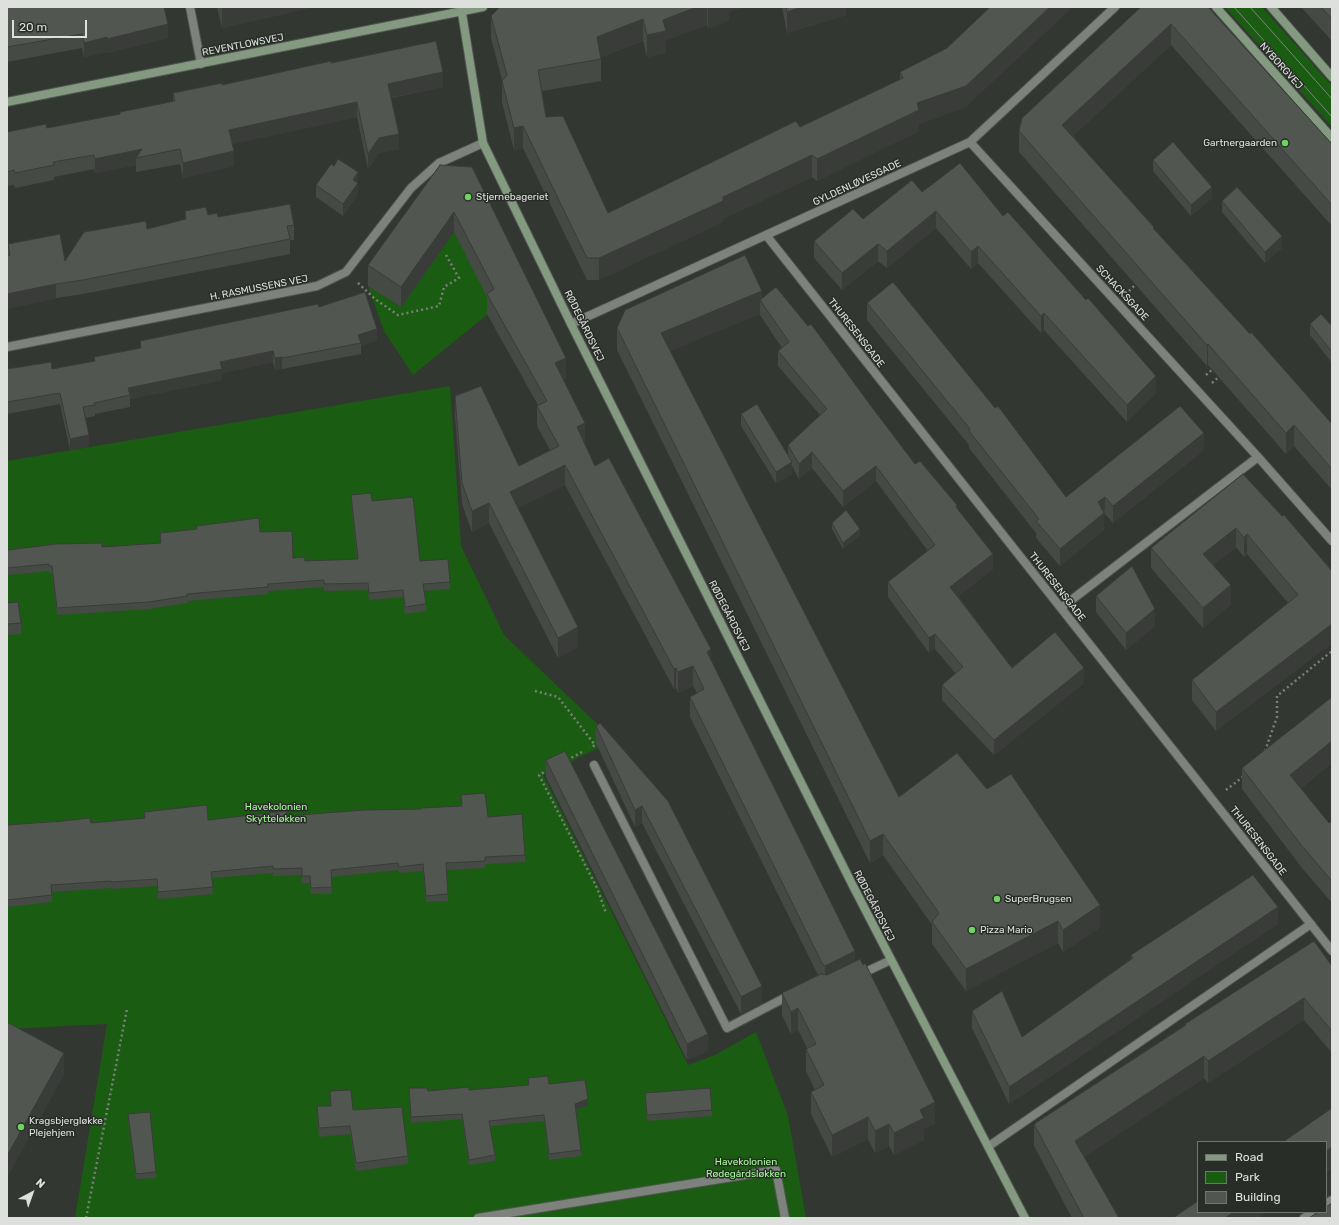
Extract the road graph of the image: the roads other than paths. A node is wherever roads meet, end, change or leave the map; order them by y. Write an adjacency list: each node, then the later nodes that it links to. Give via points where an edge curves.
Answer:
1 (190, 7): 7 (street)
2 (483, 7): 6 (street, REVENTLOWSVEJ)
3 (1115, 7): 11 (street, GYLDENLØVESGADE)
4 (1216, 7): 10 (street, NYBORGVEJ)
5 (1271, 7): 8 (street)
6 (462, 10): 7 (street, REVENTLOWSVEJ); 12 (street, RØDEGÅRDSVEJ)
7 (201, 64): 9 (street, REVENTLOWSVEJ)
8 (1332, 76)
9 (7, 102)
10 (1332, 138)
11 (970, 142): 13 (street, GYLDENLØVESGADE); 16 (street, SCHACKSGADE)
12 (483, 143): 14 (street, RØDEGÅRDSVEJ); 15 (street, H. RASMUSSENS VEJ, via 439,162 411,188 346,272 317,286)
13 (766, 235): 14 (street, GYLDENLØVESGADE); 18 (street, THURESENSGADE)
14 (572, 324): 22 (street, RØDEGÅRDSVEJ)
15 (7, 347)
16 (1258, 457): 17 (street, SCHACKSGADE); 18 (street)
17 (1332, 541)
18 (1061, 608): 20 (street, THURESENSGADE)
19 (594, 765): 24 (street, via 727,1028)
20 (1311, 924): 21 (street, THURESENSGADE); 25 (street)
21 (1332, 951)
22 (891, 960): 23 (street); 25 (street, RØDEGÅRDSVEJ)
23 (852, 979)
24 (801, 989)
25 (989, 1146): 28 (street, RØDEGÅRDSVEJ)
26 (478, 1218): 27 (street, via 776,1170)
27 (785, 1218)
28 (1025, 1218)

